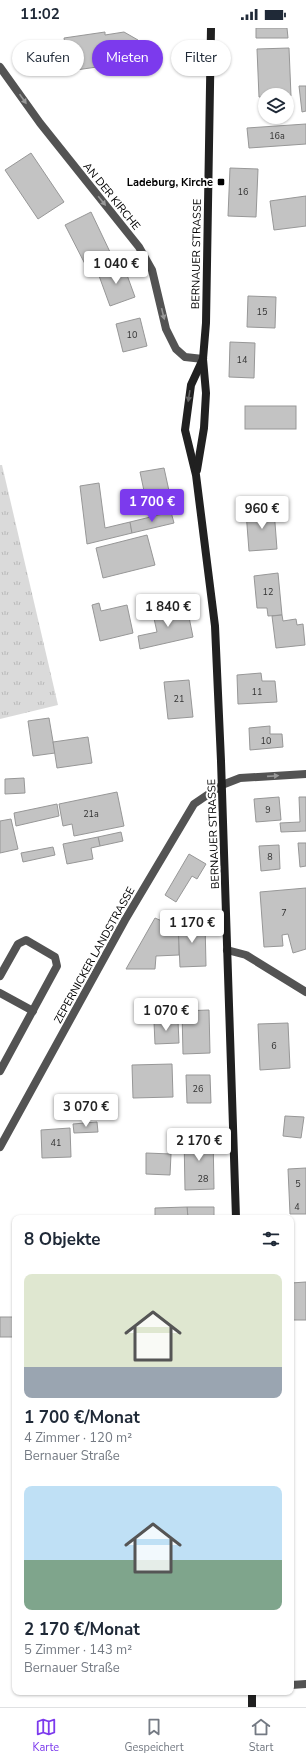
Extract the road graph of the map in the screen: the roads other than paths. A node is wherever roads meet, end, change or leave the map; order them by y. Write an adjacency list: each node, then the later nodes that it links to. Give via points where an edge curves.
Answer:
1 (211, 28): 3 (main road, BERNAUER STRASSE, via 206,323)
2 (0, 67): 3 (street, AN DER KIRCHE, one-way to 3, via 40,123 139,247 152,270 166,329 176,349 185,357)
3 (203, 359): 4 (main road, BERNAUER STRASSE, via 206,393 204,428); 4 (main road, BERNAUER STRASSE, one-way to 4, via 191,385 185,420)
4 (196, 475): 6 (main road, BERNAUER STRASSE, via 215,626)
5 (306, 774): 6 (street, ZEPERNICKER LANDSTRASSE, one-way to 5, via 240,778)
6 (222, 785): 7 (main road, BERNAUER STRASSE); 13 (street, ZEPERNICKER LANDSTRASSE, via 194,804 125,920)
7 (227, 950): 9 (street, via 246,955); 14 (main road, BERNAUER STRASSE)
8 (0, 976): 11 (street, via 18,944 26,940 55,957 57,966)
9 (306, 992)
10 (0, 993): 11 (street)
11 (33, 1011): 12 (street)
12 (0, 1071)
13 (0, 1147)
14 (236, 1215)
15 (306, 1684): 16 (street)
16 (294, 1685)
17 (252, 1695): 18 (main road)
18 (252, 1707)

